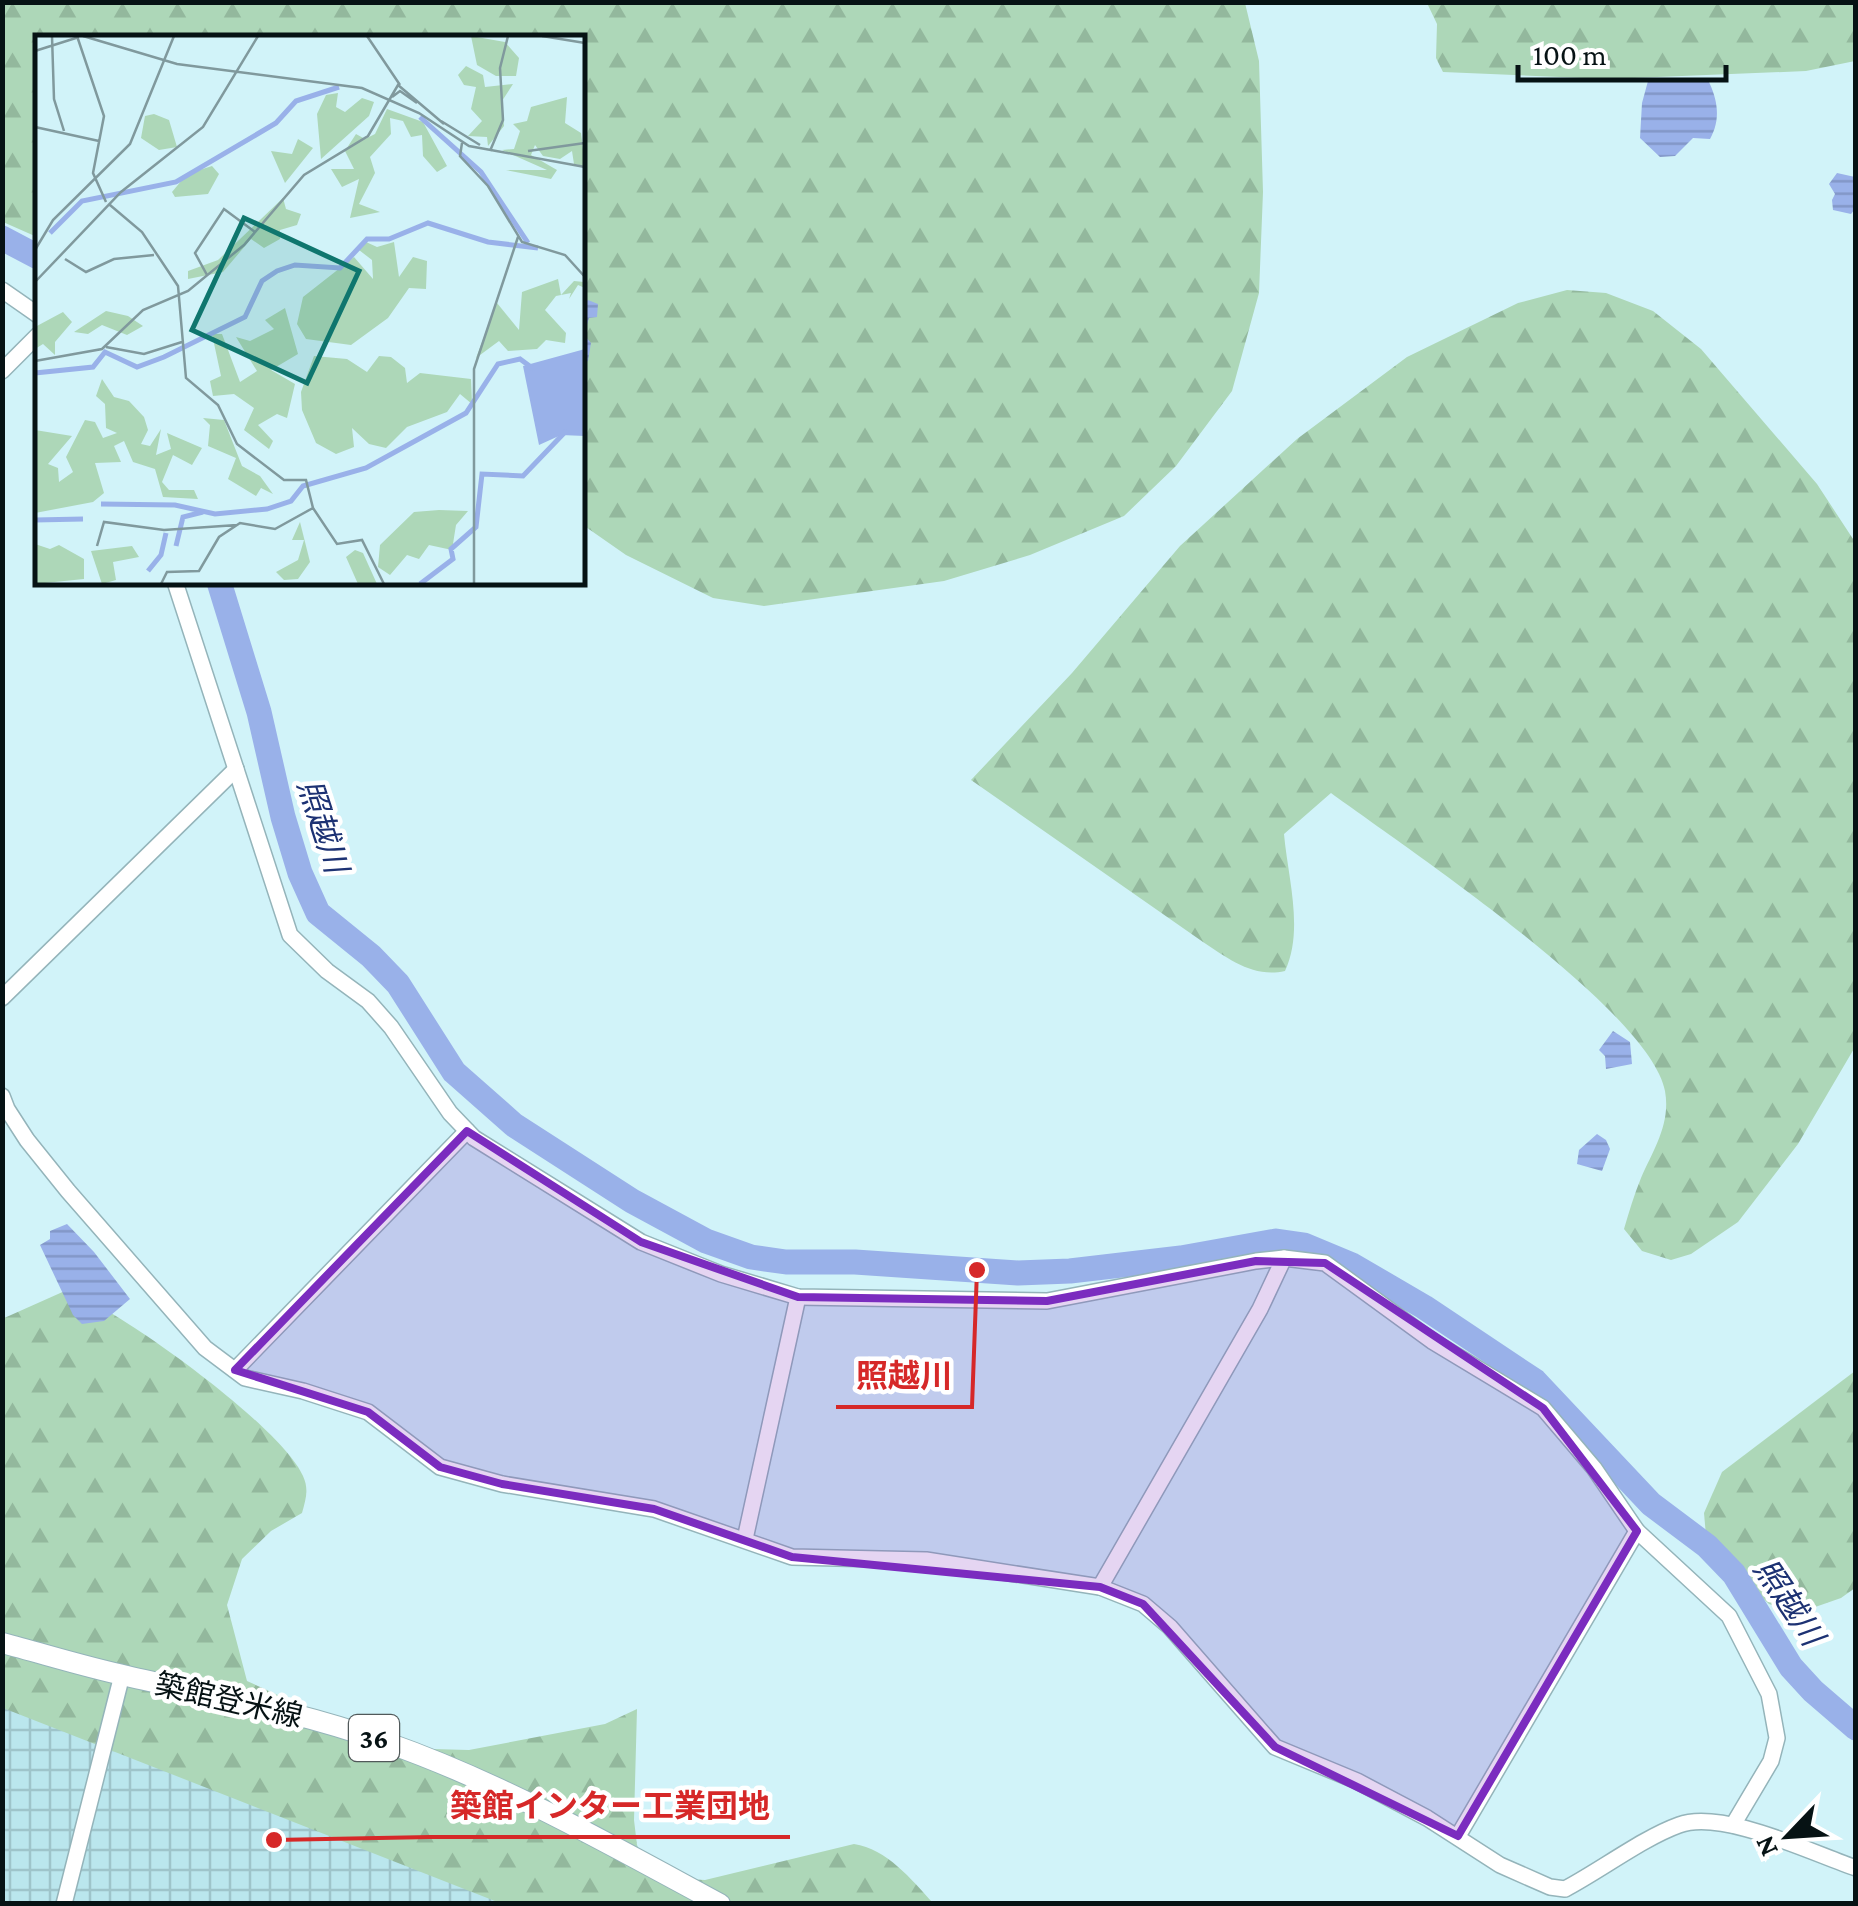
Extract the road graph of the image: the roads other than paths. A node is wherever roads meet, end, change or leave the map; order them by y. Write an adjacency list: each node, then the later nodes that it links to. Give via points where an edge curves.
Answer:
1 (2, 290): 2 (street)
2 (35, 313)
3 (35, 338): 4 (street)
4 (2, 371)
5 (177, 585): 6 (street)
6 (236, 769): 7 (street); 9 (street, via 290,936 368,1000)
7 (2, 998)
8 (2, 1096): 12 (street, via 68,1191 192,1334)
9 (467, 1131): 11 (street, via 642,1242); 12 (street)
10 (1284, 1258): 11 (street, via 1047,1302); 13 (street, via 1325,1263 1432,1341 1543,1408); 15 (street)
11 (798, 1297): 14 (street)
12 (235, 1370): 14 (street, via 368,1412 440,1467 502,1484 654,1508)
13 (1638, 1531): 18 (street, via 1729,1616 1769,1694 1777,1738 1771,1761); 19 (street)
14 (745, 1539): 15 (street, via 792,1557 926,1560)
15 (1100, 1587): 19 (street, via 1143,1604 1170,1627 1275,1748 1356,1781)
16 (2, 1643): 17 (main road, 築館登米線 / 36)
17 (122, 1675): 21 (street); 22 (main road, 築館登米線 / 36, via 271,1707 384,1741 580,1828)
18 (1733, 1824): 19 (street, via 1679,1825 1565,1889 1500,1865); 20 (street)
19 (1458, 1836)
20 (1856, 1868)
21 (64, 1904)
22 (720, 1904)

